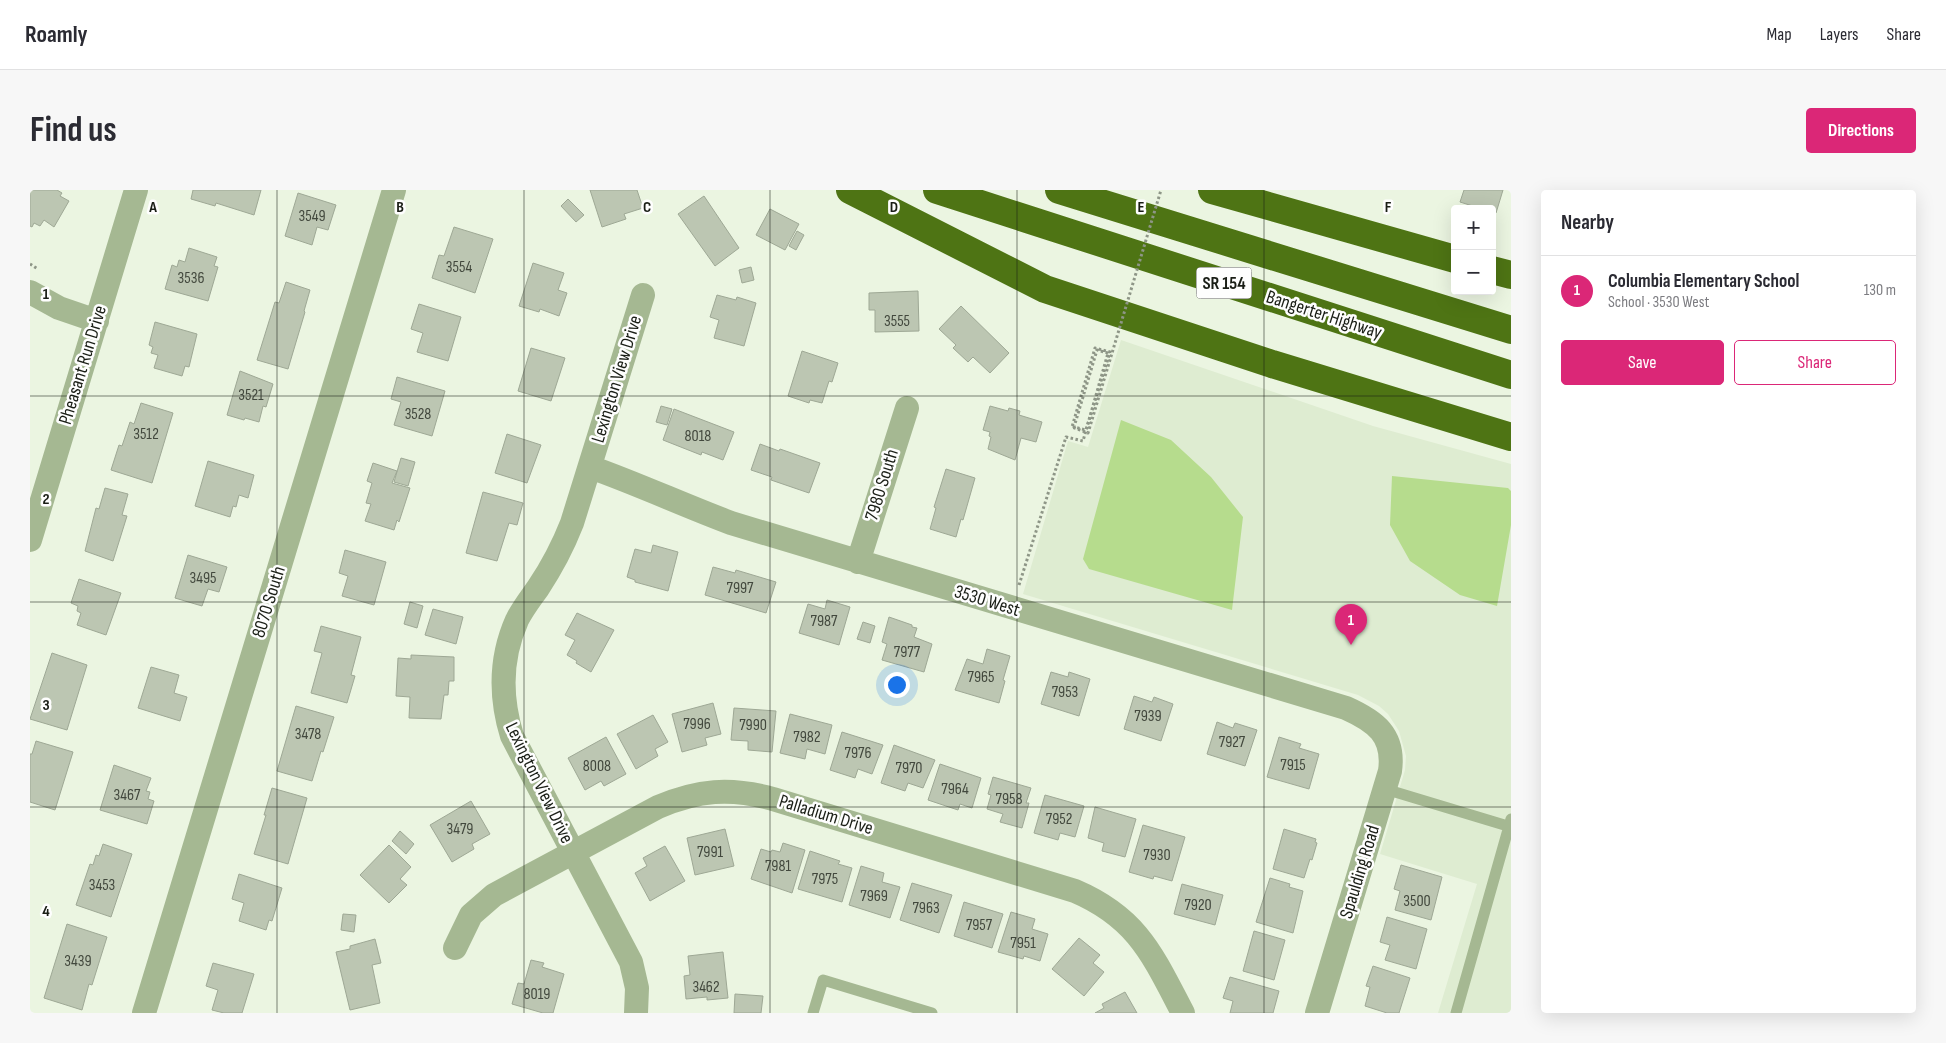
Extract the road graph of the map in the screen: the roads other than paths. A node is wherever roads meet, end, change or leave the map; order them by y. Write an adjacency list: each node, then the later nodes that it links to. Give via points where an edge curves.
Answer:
1 (136, 190): 12 (street, Pheasant Run Drive)
2 (394, 190): 25 (street, 8070 South)
3 (850, 190): 16 (highway, via 1045,289 1272,364)
4 (937, 190): 14 (highway, Bangerter Highway / SR 154)
5 (1059, 190): 13 (highway, SR 154)
6 (1212, 190): 7 (highway)
7 (1451, 258)
8 (1496, 271): 9 (highway)
9 (1511, 275)
10 (30, 292): 12 (street, via 59,308)
11 (643, 295): 17 (street, Lexington View Drive)
12 (96, 321): 18 (street, Pheasant Run Drive)
13 (1511, 330)
14 (1511, 375)
15 (907, 408): 19 (street, 7980 South)
16 (1511, 437)
17 (590, 467): 19 (street, 3530 West, via 731,523); 23 (street, Lexington View Drive, via 562,546 518,619 506,651 503,694 512,736)
18 (30, 540)
19 (858, 562): 20 (street, 3530 West, via 1346,708 1366,717)
20 (1382, 732): 21 (street, Spaulding Road, via 1392,760)
21 (1385, 789): 22 (lane); 30 (street, Spaulding Road)
22 (1510, 824): 31 (lane)
23 (574, 853): 24 (street, Palladium Drive, via 482,904 472,915); 26 (street, Lexington View Drive, via 631,962 637,988); 29 (street, Palladium Drive, via 676,799 716,791 755,794 1090,897 1116,914 1144,943)
24 (454, 948)
25 (144, 1013)
26 (636, 1013)
27 (813, 1013): 28 (lane, via 823,980)
28 (932, 1013)
29 (1183, 1013)
30 (1317, 1013)
31 (1456, 1013)

